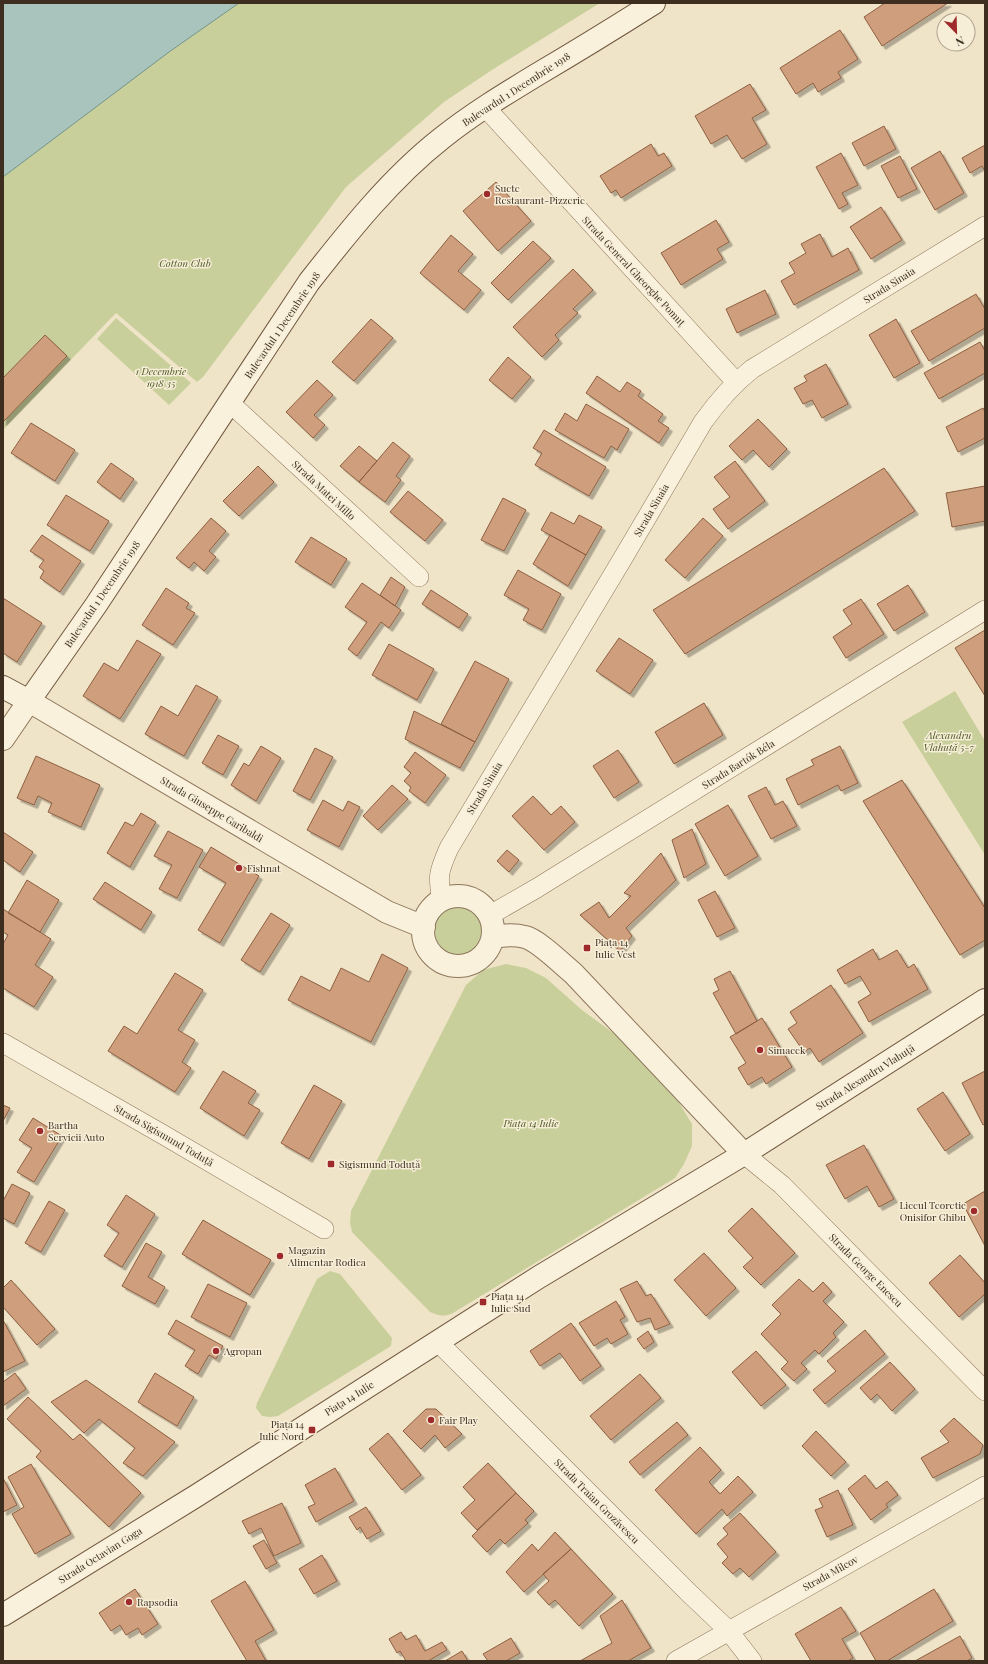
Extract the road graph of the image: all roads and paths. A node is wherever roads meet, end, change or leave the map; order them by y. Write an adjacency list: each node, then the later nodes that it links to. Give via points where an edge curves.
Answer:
1 (654, 3): 2 (main road, Bulevardul 1 Decembrie 1918)
2 (485, 107): 4 (street, Strada General Gheorghe Pomuț); 5 (main road, Bulevardul 1 Decembrie 1918, via 442,138 413,164 341,240 309,282)
3 (985, 226): 4 (street, Strada Sinaia, via 752,369)
4 (736, 382): 11 (street, Strada Sinaia, via 703,422 462,823 439,871)
5 (230, 403): 6 (street, Strada Matei Millo); 9 (main road, Bulevardul 1 Decembrie 1918, via 96,605)
6 (418, 577)
7 (985, 610): 12 (street, Strada Bartók Béla)
8 (3, 687): 9 (main road, Strada Giuseppe Garibaldi)
9 (28, 701): 10 (main road, Bulevardul 1 Decembrie 1918); 13 (main road, Strada Giuseppe Garibaldi, via 387,912)
10 (3, 739)
11 (442, 900): 12 (main road, via 463,896 483,906); 13 (main road, via 433,907)
12 (490, 915): 14 (main road)
13 (424, 927): 14 (main road, via 424,938 431,952 443,963 454,966 475,962 490,947)
14 (493, 937): 17 (main road, via 510,934 527,937 573,973)
15 (985, 1000): 17 (main road, Strada Alexandru Vlahuță)
16 (3, 1043): 18 (street, Strada Sigismund Toduță)
17 (744, 1154): 19 (main road, Piața 14 Iulie, via 539,1277); 20 (street, Strada George Enescu, via 782,1186)
18 (324, 1229)
19 (438, 1342): 22 (main road, Piața 14 Iulie); 24 (street, Strada Traian Grozăvescu)
20 (985, 1390)
21 (985, 1486): 24 (street, Strada Milcov)
22 (196, 1496): 23 (main road, Strada Octavian Goga)
23 (3, 1615)
24 (728, 1630): 25 (street, Strada Milcov); 26 (street, Strada Traian Grozăvescu)
25 (676, 1661)
26 (752, 1661)

